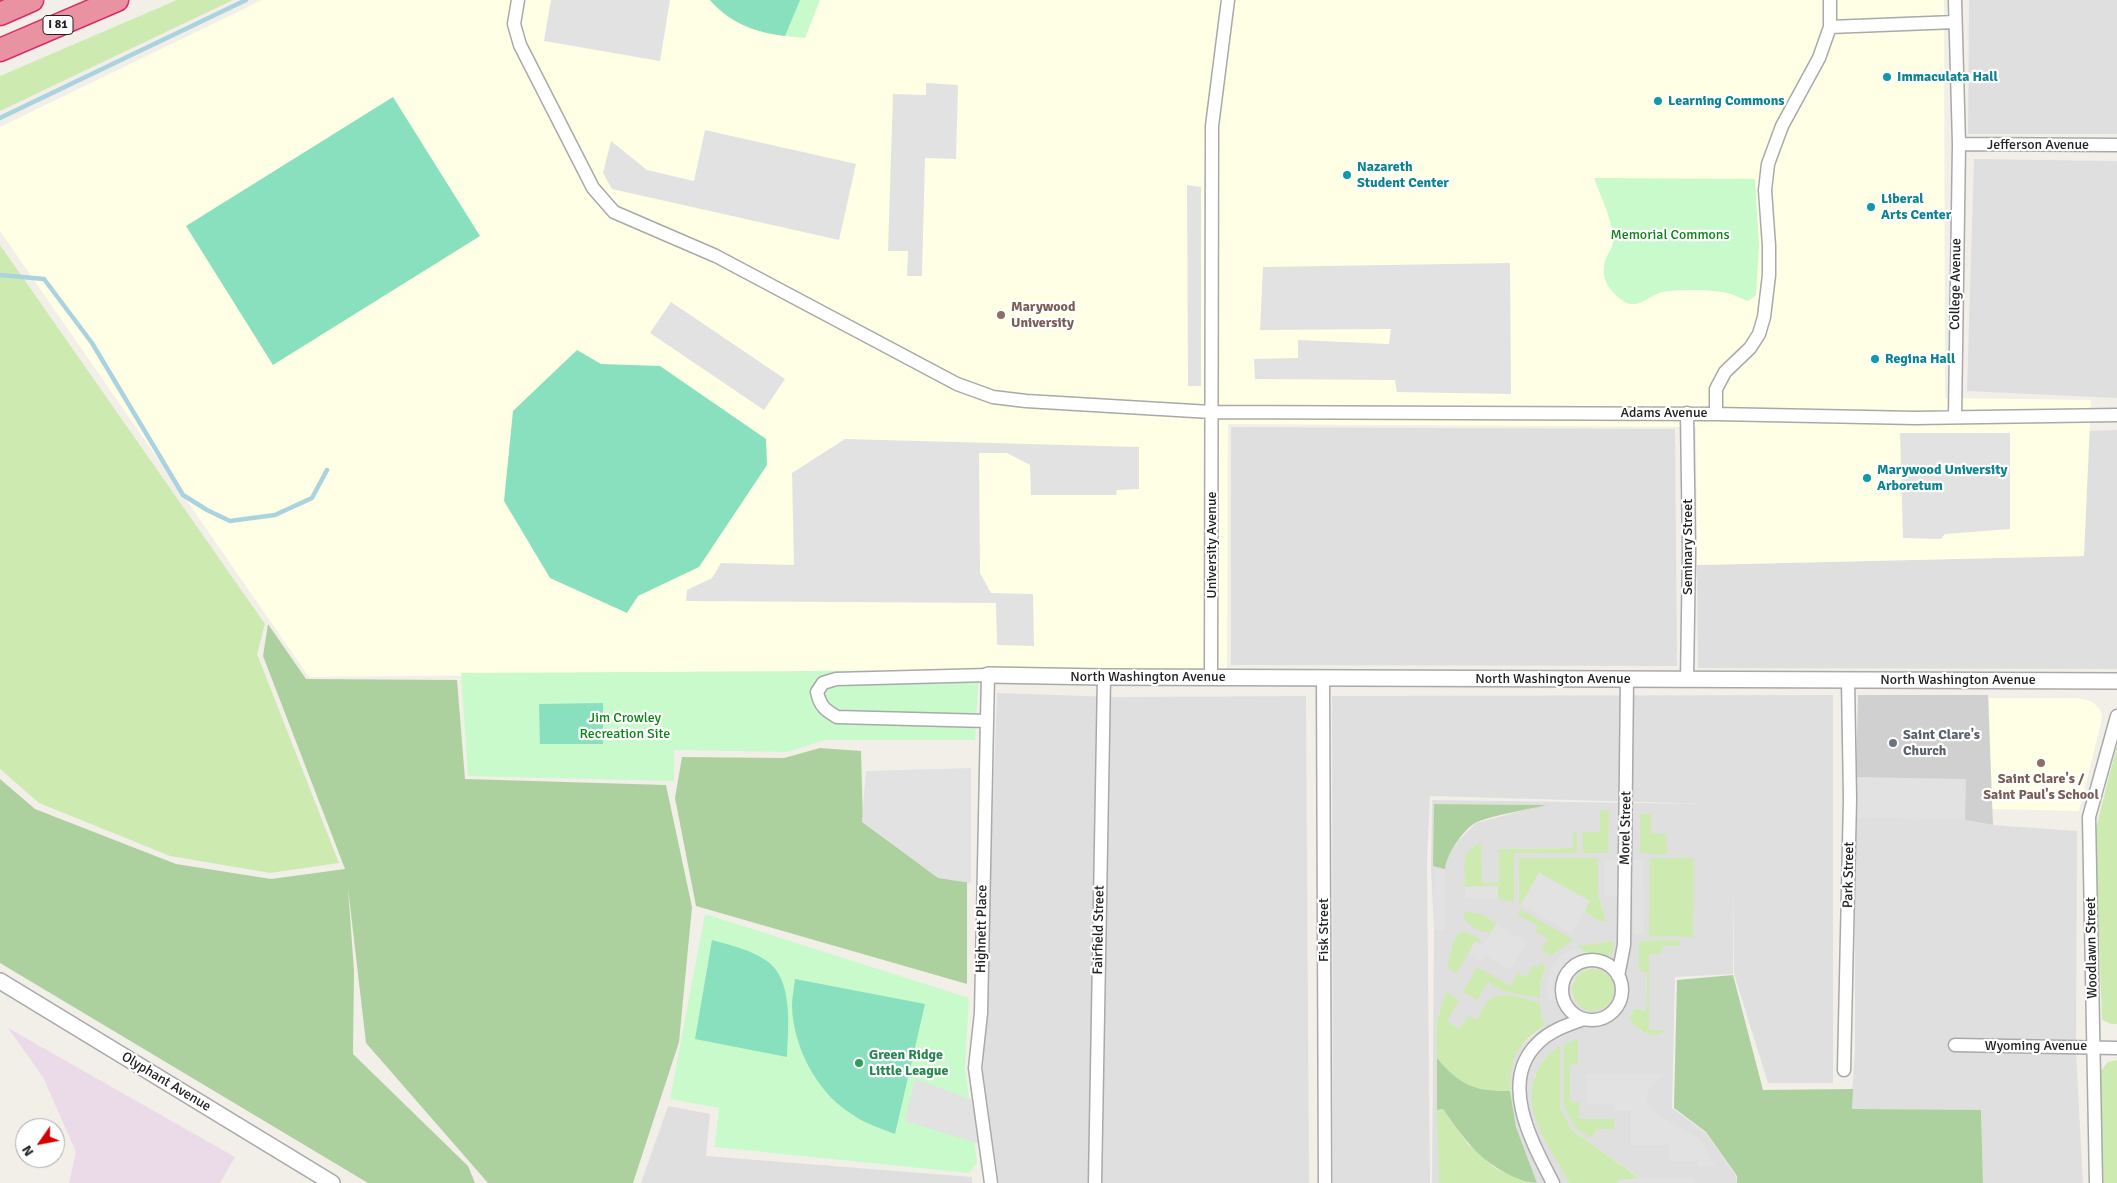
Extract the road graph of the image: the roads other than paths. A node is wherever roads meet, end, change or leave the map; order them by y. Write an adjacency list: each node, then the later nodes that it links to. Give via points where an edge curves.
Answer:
1 (32, 0): 7 (highway, I 81)
2 (116, 0): 10 (highway, I 81)
3 (518, 0): 13 (street, Adams Avenue, via 514,24 520,46 593,188 614,212 716,256 957,384 993,397)
4 (1228, 0): 13 (street, University Avenue, via 1212,126)
5 (1830, 0): 9 (street)
6 (1954, 0): 8 (street, College Avenue)
7 (0, 14)
8 (1955, 22): 9 (street); 11 (street, College Avenue)
9 (1830, 27): 15 (street, via 1819,58 1772,149 1765,190 1768,300 1759,334 1750,348 1725,372 1716,389)
10 (0, 50)
11 (1959, 144): 12 (street, Jefferson Avenue); 17 (street, College Avenue)
12 (2117, 145)
13 (1211, 412): 14 (street, Adams Avenue); 20 (street, University Avenue)
14 (1687, 413): 15 (street, Adams Avenue); 23 (street, Seminary Street, via 1689,551)
15 (1716, 414): 17 (street, Adams Avenue)
16 (2117, 415): 17 (street, Adams Avenue)
17 (1955, 417)
18 (988, 675): 19 (street, North Washington Avenue); 27 (street, Highnett Place); 27 (street, via 836,680 823,683 817,692 819,703 837,717)
19 (1104, 677): 20 (street, North Washington Avenue); 37 (street, Fairfield Street)
20 (1211, 678): 21 (street, North Washington Avenue)
21 (1323, 678): 22 (street, North Washington Avenue); 38 (street, Fisk Street)
22 (1627, 679): 23 (street, North Washington Avenue); 28 (street, Morel Street, via 1624,945)
23 (1686, 680): 24 (street, North Washington Avenue)
24 (1848, 680): 25 (street, North Washington Avenue); 34 (street, Park Street, via 1850,799)
25 (2117, 681)
26 (2117, 716): 32 (street, Woodlawn Street, via 2089,817)
27 (987, 721): 36 (street, Highnett Place, via 980,1013 975,1068)
28 (1618, 976): 30 (street, Morel Street, via 1622,994 1614,1011 1597,1020); 30 (street, via 1612,968 1595,961 1586,961 1569,972 1562,991 1564,1001)
29 (0, 981): 35 (street, Olyphant Avenue)
30 (1584, 1019): 39 (street, Morel Street, via 1553,1031 1537,1043 1525,1060 1520,1078 1524,1124)
31 (1955, 1045): 32 (street, Wyoming Avenue)
32 (2093, 1046): 33 (street, Wyoming Avenue); 40 (street, Woodlawn Street)
33 (2117, 1048)
34 (1844, 1070)
35 (332, 1183)
36 (991, 1183)
37 (1094, 1183)
38 (1325, 1183)
39 (1553, 1183)
40 (2096, 1183)

